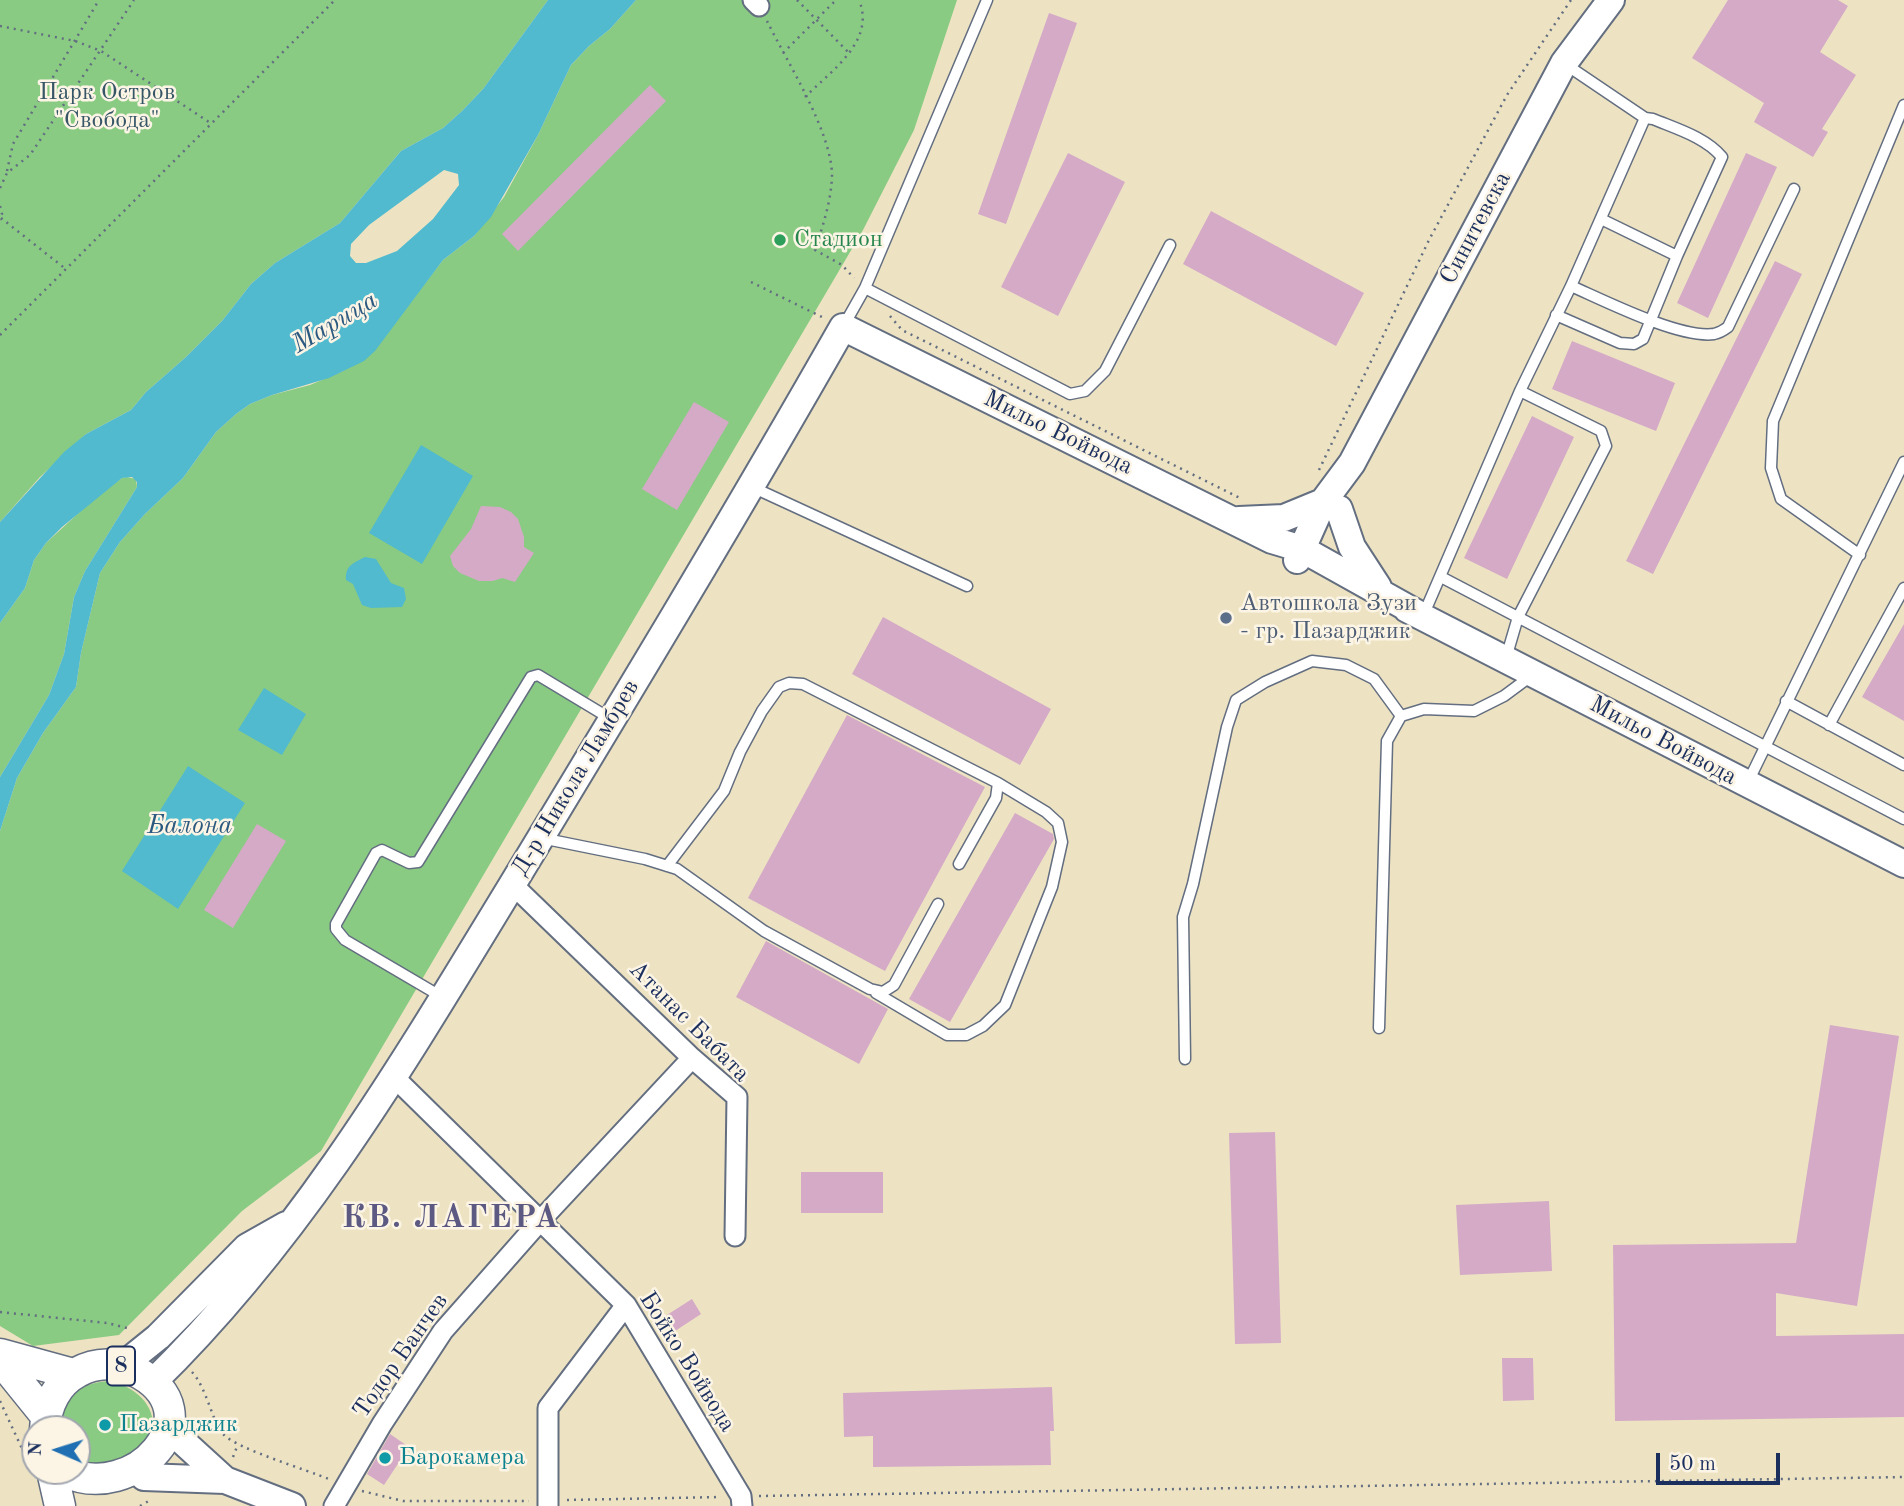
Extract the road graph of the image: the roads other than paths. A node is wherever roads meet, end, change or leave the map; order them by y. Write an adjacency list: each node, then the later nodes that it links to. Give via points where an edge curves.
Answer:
1 (988, 0): 11 (lane)
2 (1607, 1): 3 (street, Синитевска)
3 (1564, 63): 5 (lane); 18 (street, Синитевска)
4 (1904, 105): 20 (lane, via 1773,421 1771,468 1781,499)
5 (1645, 118): 7 (lane); 9 (lane, via 1703,141 1722,158)
6 (1794, 189): 13 (lane, via 1728,327 1716,334 1701,334)
7 (1601, 219): 9 (lane); 10 (lane)
8 (1170, 245): 11 (lane, via 1105,371 1085,391 1069,394)
9 (1677, 256): 13 (lane)
10 (1571, 286): 12 (lane); 13 (lane)
11 (865, 288): 14 (lane)
12 (1556, 315): 13 (lane, via 1620,343 1634,344 1643,338); 15 (lane)
13 (1650, 321)
14 (843, 327): 17 (street, Д-р Никола Ламбрев); 19 (street, Мильо Войвода)
15 (1520, 391): 22 (lane); 27 (lane, via 1601,431 1606,446)
16 (1904, 463): 20 (lane)
17 (752, 487): 23 (lane); 32 (street, Д-р Никола Ламбрев)
18 (1331, 505): 19 (street, via 1255,521); 21 (street, Синитевска); 25 (street)
19 (1240, 511): 21 (street, Мильо Войвода, via 1272,540)
20 (1860, 555): 30 (lane)
21 (1307, 559): 25 (street, Мильо Войвода); 26 (street, Мильо Войвода)
22 (1441, 577): 26 (lane); 27 (lane)
23 (967, 586)
24 (1904, 588): 33 (lane)
25 (1381, 591): 26 (street, Мильо Войвода)
26 (1422, 616): 28 (street, Мильо Войвода)
27 (1518, 618): 28 (lane); 34 (lane)
28 (1506, 658): 29 (street, Мильо Войвода)
29 (1534, 673): 31 (lane, via 1474,711 1424,709); 37 (street, Мильо Войвода)
30 (1786, 701): 33 (lane); 34 (lane)
31 (1401, 716): 47 (lane, via 1388,741); 49 (lane, via 1374,679 1346,665 1312,661 1236,700 1183,917)
32 (612, 719): 39 (street, Д-р Никола Ламбрев); 46 (lane, via 534,675 418,862 409,863 386,850 376,853 336,929 345,940)
33 (1829, 724): 35 (lane)
34 (1765, 748): 37 (lane); 38 (lane)
35 (1904, 765)
36 (998, 783): 40 (lane, via 996,798); 42 (lane, via 803,684 789,683 779,687 762,711 724,791); 45 (lane, via 1046,812 1058,824 1062,842 1052,887 1005,1005 966,1035 947,1035)
37 (1747, 785): 41 (street, Мильо Войвода)
38 (1904, 819)
39 (541, 838): 42 (lane); 43 (street, Д-р Никола Ламбрев)
40 (959, 864)
41 (1904, 864)
42 (667, 866): 45 (lane, via 764,931)
43 (512, 884): 46 (street, Д-р Никола Ламбрев); 48 (street, Атанас Бабата)
44 (937, 905): 45 (lane, via 894,985 883,992)
45 (870, 989)
46 (444, 998): 50 (street, Д-р Никола Ламбрев)
47 (1379, 1028)
48 (692, 1058): 52 (street, Тодор Банчев); 53 (street, Атанас Бабата, via 737,1097)
49 (1185, 1059)
50 (394, 1077): 51 (street, Д-р Никола Ламбрев); 52 (street, Бойко Войвода)
51 (294, 1220): 56 (street, Д-р Никола Ламбрев, via 247,1247 158,1337); 58 (street, Д-р Никола Ламбрев, via 262,1264)
52 (540, 1221): 54 (street, Бойко Войвода); 70 (street, Тодор Банчев, via 443,1331)
53 (735, 1236)
54 (626, 1305): 66 (street, Бойко Войвода); 67 (street, via 548,1408)
55 (0, 1356): 57 (main road, 8); 59 (main road, 8)
56 (122, 1366): 57 (main road, 8, via 92,1366); 58 (main road, 8)
57 (73, 1374): 60 (main road, 8, via 55,1392)
58 (152, 1384): 61 (main road, 8, via 167,1409)
59 (41, 1415)
60 (48, 1415)
61 (169, 1429): 62 (street); 65 (main road, via 162,1456)
62 (225, 1480): 65 (street); 69 (street)
63 (49, 1485): 68 (main road)
64 (86, 1485): 65 (main road)
65 (127, 1490)
66 (742, 1501)
67 (548, 1503)
68 (60, 1506)
69 (291, 1506)
70 (334, 1506)

